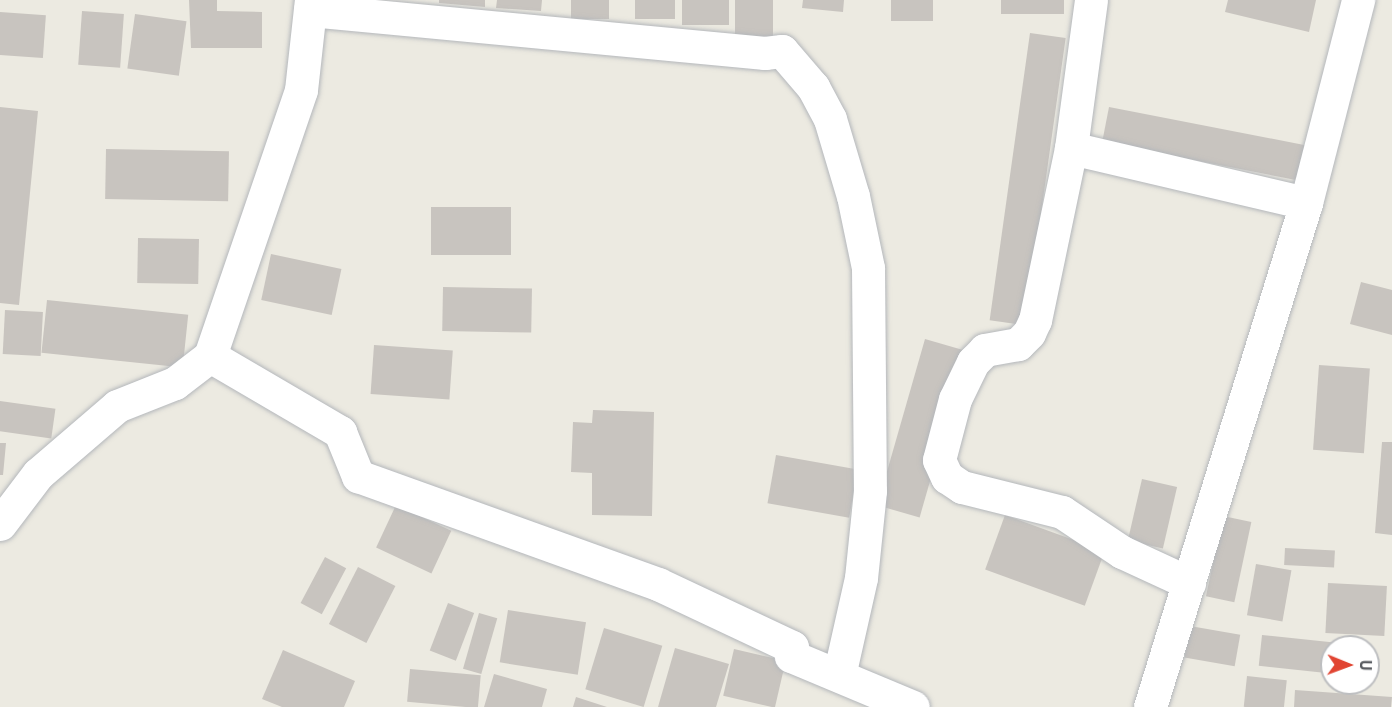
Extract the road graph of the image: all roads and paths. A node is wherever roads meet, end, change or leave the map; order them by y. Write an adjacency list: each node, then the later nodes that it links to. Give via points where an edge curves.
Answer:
1 (1091, 0): 4 (street)
2 (1358, 0): 5 (street)
3 (311, 5): 6 (street, via 301,90); 9 (street, via 765,53 782,51 813,87 830,119 853,196 868,268 870,491 861,578)
4 (1071, 148): 5 (street); 8 (street, via 1029,333 1018,344 985,350 973,362 955,399 939,460 946,477 962,487 1062,512 1122,552)
5 (1306, 203): 8 (street)
6 (210, 356): 7 (street, via 176,383 117,406 39,474); 9 (street, via 340,432 358,476 658,584 792,647 791,656)
7 (0, 524)
8 (1189, 583): 11 (street)
9 (839, 676): 10 (street)
10 (913, 707)
11 (1150, 707)

